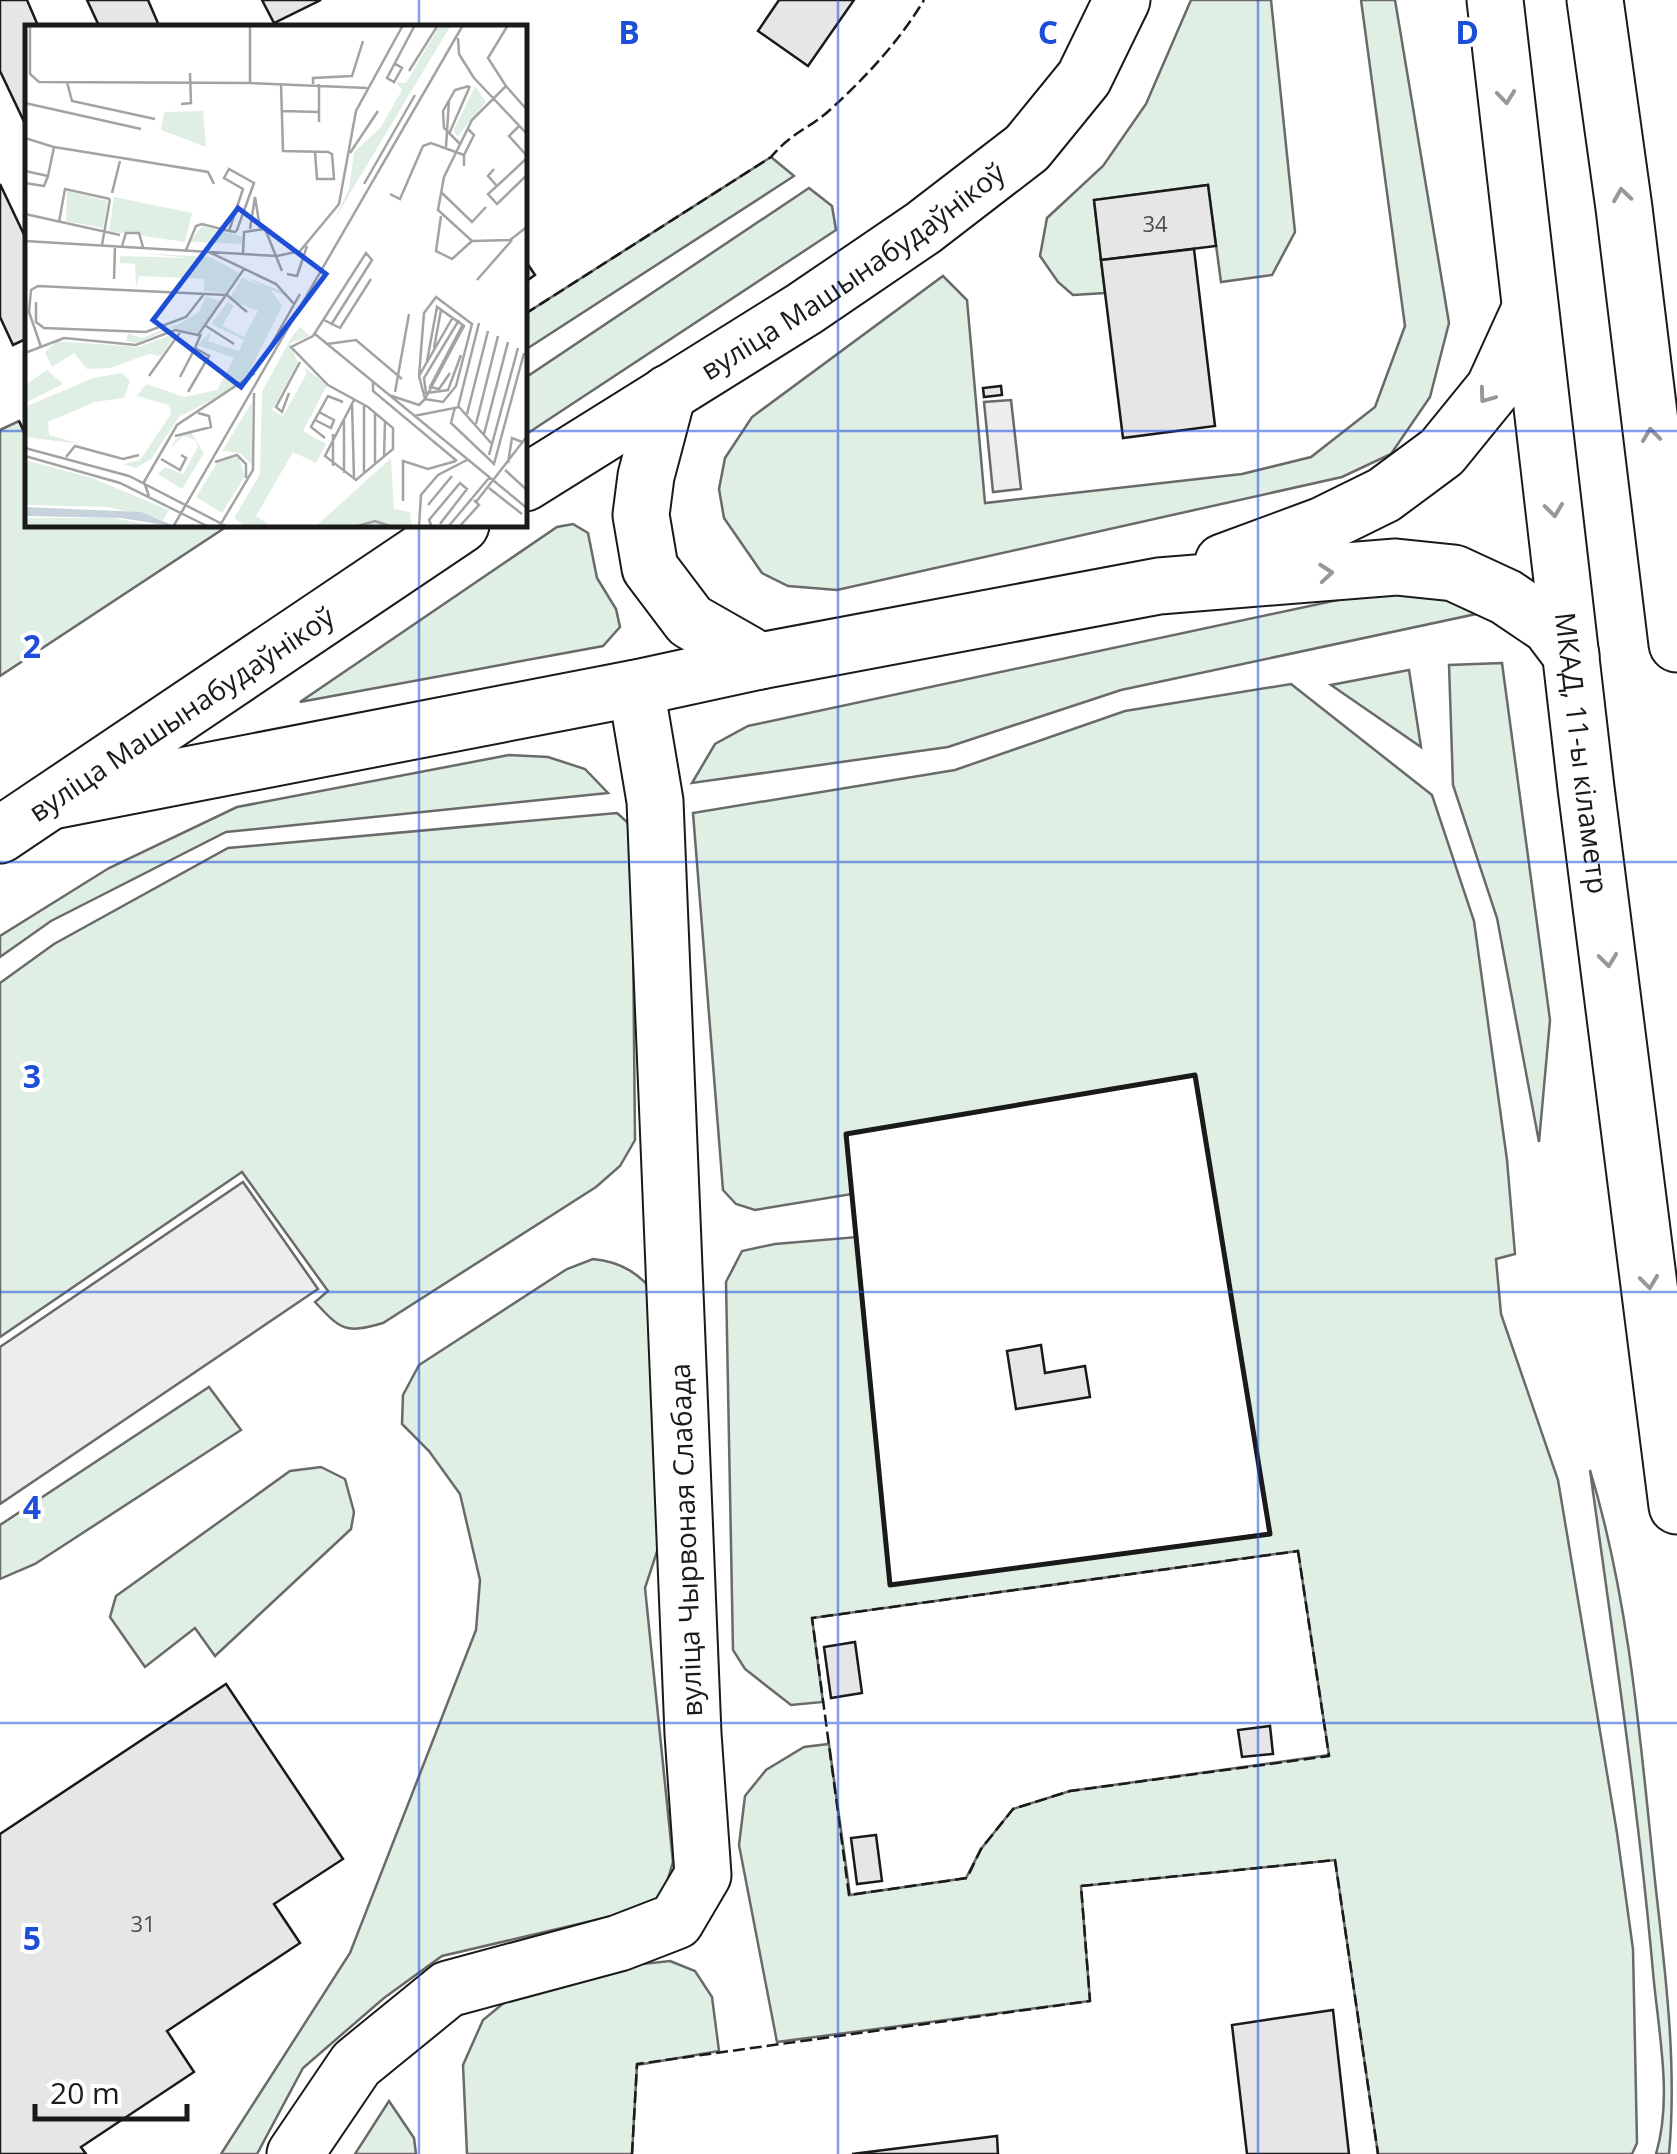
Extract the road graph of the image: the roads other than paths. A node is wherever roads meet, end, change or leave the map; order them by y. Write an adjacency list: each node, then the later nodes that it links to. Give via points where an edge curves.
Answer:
1 (1122, 0): 5 (main road, вуліца Машынабудаўнікоў, via 1084,78 1027,148 804,309)
2 (1495, 0): 4 (main road, МКАД, 11-ы кіламетр, one-way to 4)
3 (1595, 0): 8 (main road, one-way to 3)
4 (1530, 309): 9 (main road, one-way to 9, via 1494,388 1442,452 1384,495 1323,525); 11 (main road, МКАД, 11-ы кіламетр, one-way to 11)
5 (668, 392): 6 (main road, вуліца Машынабудаўнікоў); 12 (main road, via 641,516 650,568 690,621)
6 (528, 481)
7 (457, 528): 14 (main road, вуліца Машынабудаўнікоў)
8 (1672, 574): 10 (main road)
9 (1159, 586): 11 (main road, one-way to 11, via 1396,567 1454,573 1550,626); 12 (main road)
10 (1677, 644)
11 (1571, 654): 16 (main road, МКАД, 11-ы кіламетр, one-way to 16)
12 (760, 660): 13 (main road)
13 (636, 688): 14 (main road); 17 (main road, вуліца Чырвоная Слабада, via 655,801 703,1874 676,1921 620,1943 448,1989 356,2064)
14 (52, 801): 15 (main road, вуліца Машынабудаўнікоў)
15 (0, 835)
16 (1677, 1506)
17 (295, 2154)

